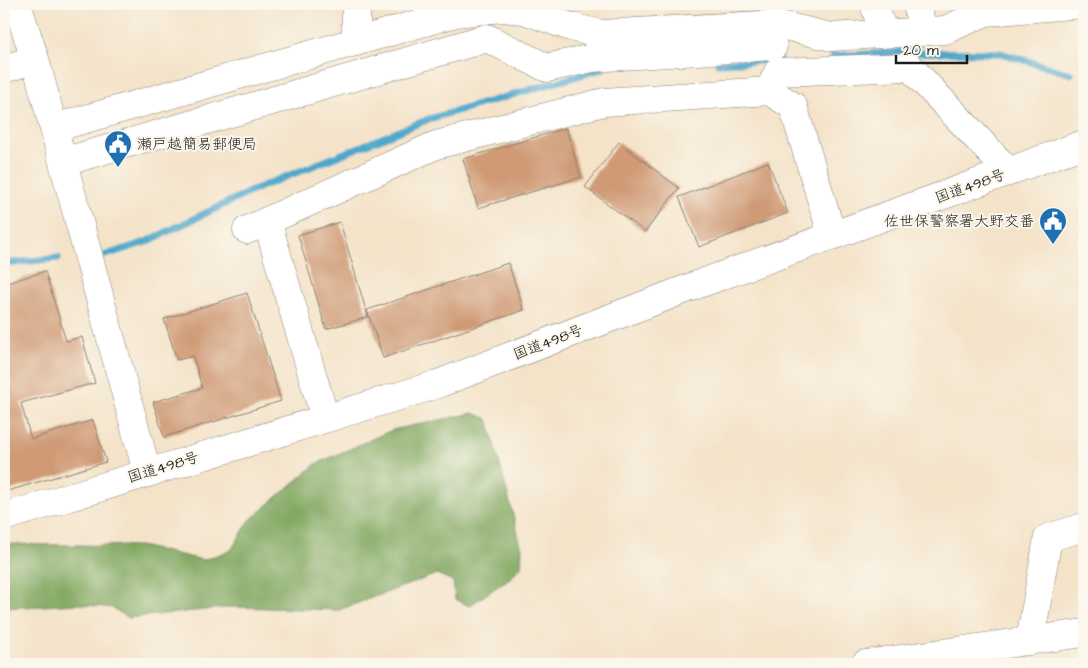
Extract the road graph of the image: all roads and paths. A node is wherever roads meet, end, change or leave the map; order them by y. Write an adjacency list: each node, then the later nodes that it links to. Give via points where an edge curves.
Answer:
1 (17, 4): 10 (main road)
2 (356, 4): 9 (main road)
3 (874, 4): 7 (main road)
4 (917, 4): 6 (main road)
5 (1083, 12): 6 (main road, via 986,12 945,30)
6 (923, 32): 7 (main road)
7 (884, 34): 8 (main road, via 832,37 777,24)
8 (771, 35): 9 (main road, via 600,34 524,10 501,8 456,13); 12 (main road); 15 (main road, via 592,58 548,68 487,38)
9 (356, 42): 13 (main road)
10 (36, 60): 11 (main road); 13 (main road)
11 (4, 69)
12 (773, 82): 16 (main road, via 910,67); 17 (main road, via 793,106); 18 (main road, via 604,102 436,146 257,226)
13 (54, 128): 15 (main road)
14 (1084, 144): 16 (main road, 国道498号)
15 (63, 162): 19 (main road)
16 (1009, 172): 17 (main road, 国道498号)
17 (832, 236): 18 (main road, 国道498号, via 435,385)
18 (325, 418): 19 (main road, 国道498号)
19 (147, 472): 20 (main road, 国道498号)
20 (4, 517)
21 (1084, 527): 23 (main road, via 1048,538)
22 (1084, 633): 23 (main road)
23 (1030, 641): 24 (main road)
24 (865, 664)

